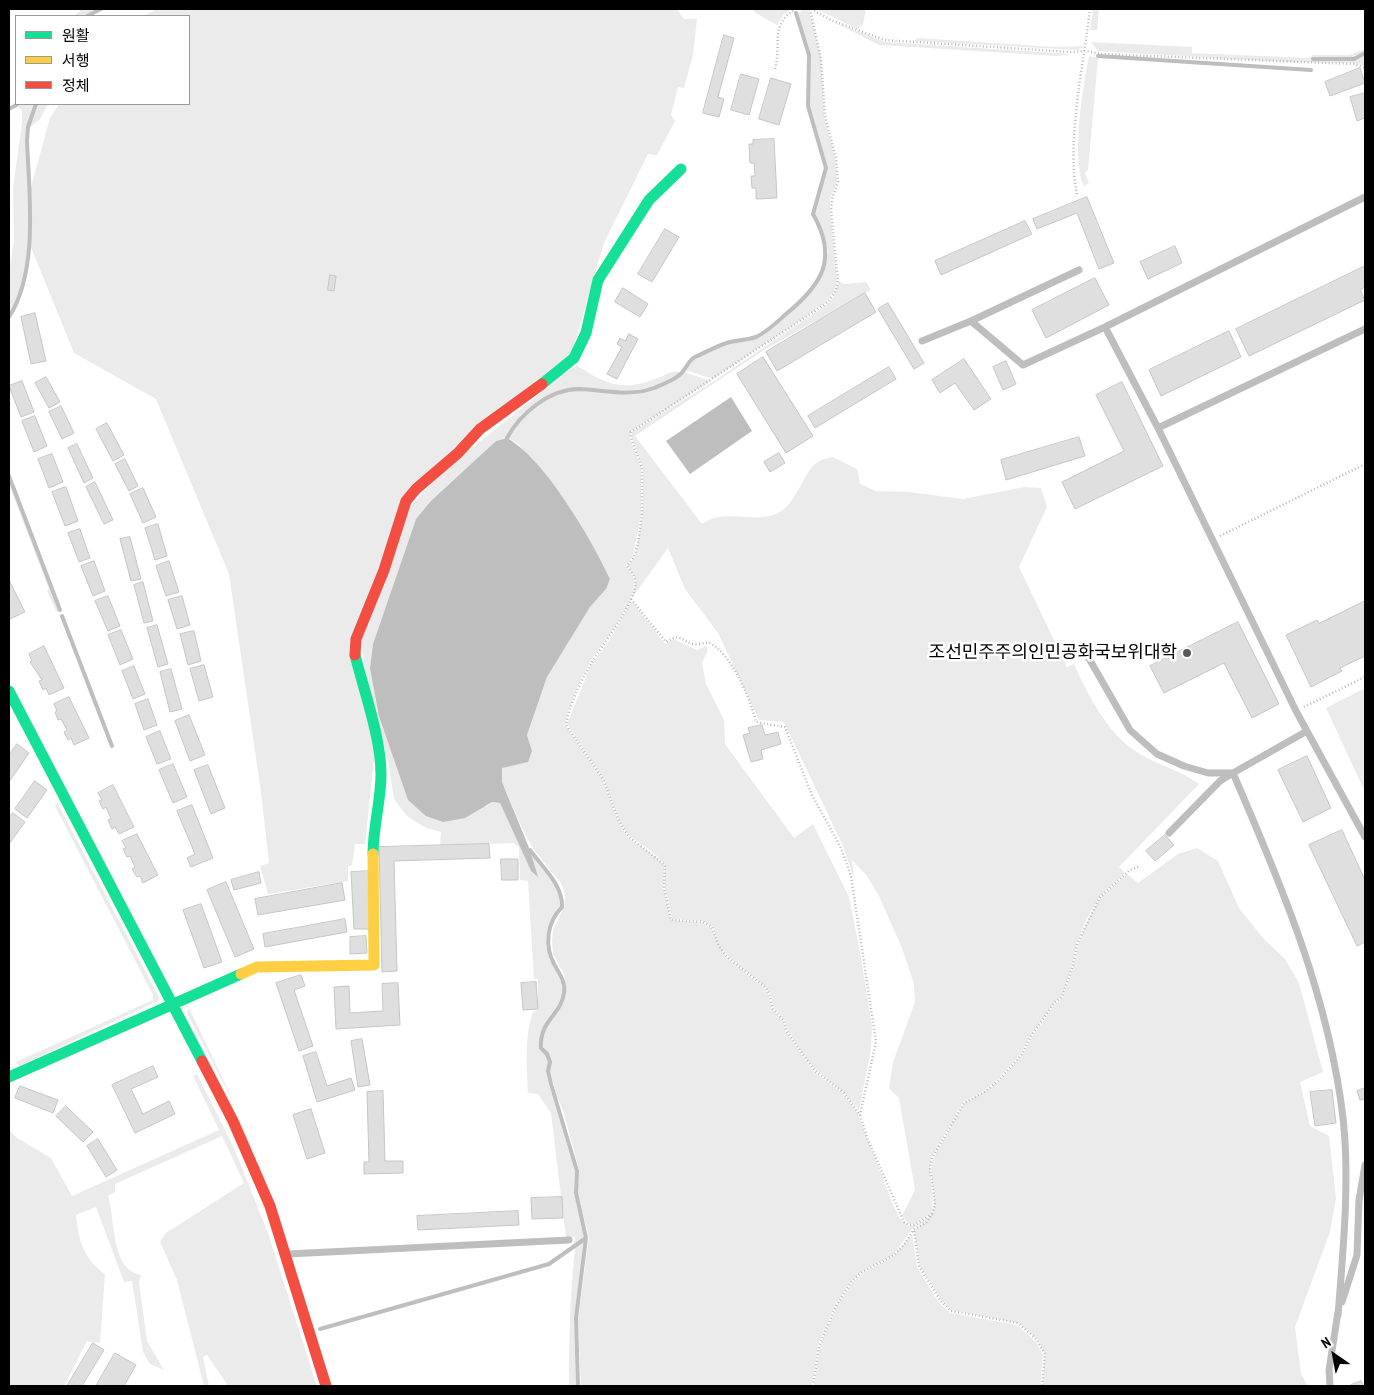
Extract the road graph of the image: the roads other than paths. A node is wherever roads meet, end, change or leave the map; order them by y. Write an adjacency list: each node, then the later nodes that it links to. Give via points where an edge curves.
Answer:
1 (681, 169): 15 (street, via 649,200 598,280 592,292 589,324 571,362 480,428 406,501 354,652 374,727 380,774 373,836 374,965 257,967)
2 (1365, 197): 5 (lane)
3 (1079, 270): 4 (lane)
4 (971, 321): 5 (lane, via 1023,365); 7 (lane)
5 (1105, 327): 8 (lane)
6 (1365, 329): 8 (lane)
7 (922, 341)
8 (1158, 428): 11 (lane)
9 (1087, 655): 12 (lane, via 1125,724 1147,746 1184,766 1208,773)
10 (9, 691): 15 (street)
11 (1307, 730): 12 (lane); 14 (lane)
12 (1233, 773): 13 (lane, via 1220,781); 20 (lane, via 1276,871 1320,1000 1331,1049 1343,1119 1343,1256)
13 (1169, 833)
14 (1365, 837)
15 (172, 1006): 16 (street); 19 (street, via 233,1121 270,1206)
16 (9, 1077)
17 (1365, 1165): 20 (lane, via 1359,1200 1357,1255)
18 (569, 1240): 19 (lane)
19 (285, 1254): 21 (street)
20 (1338, 1314): 22 (lane, via 1329,1370)
21 (326, 1386)
22 (1330, 1386)

